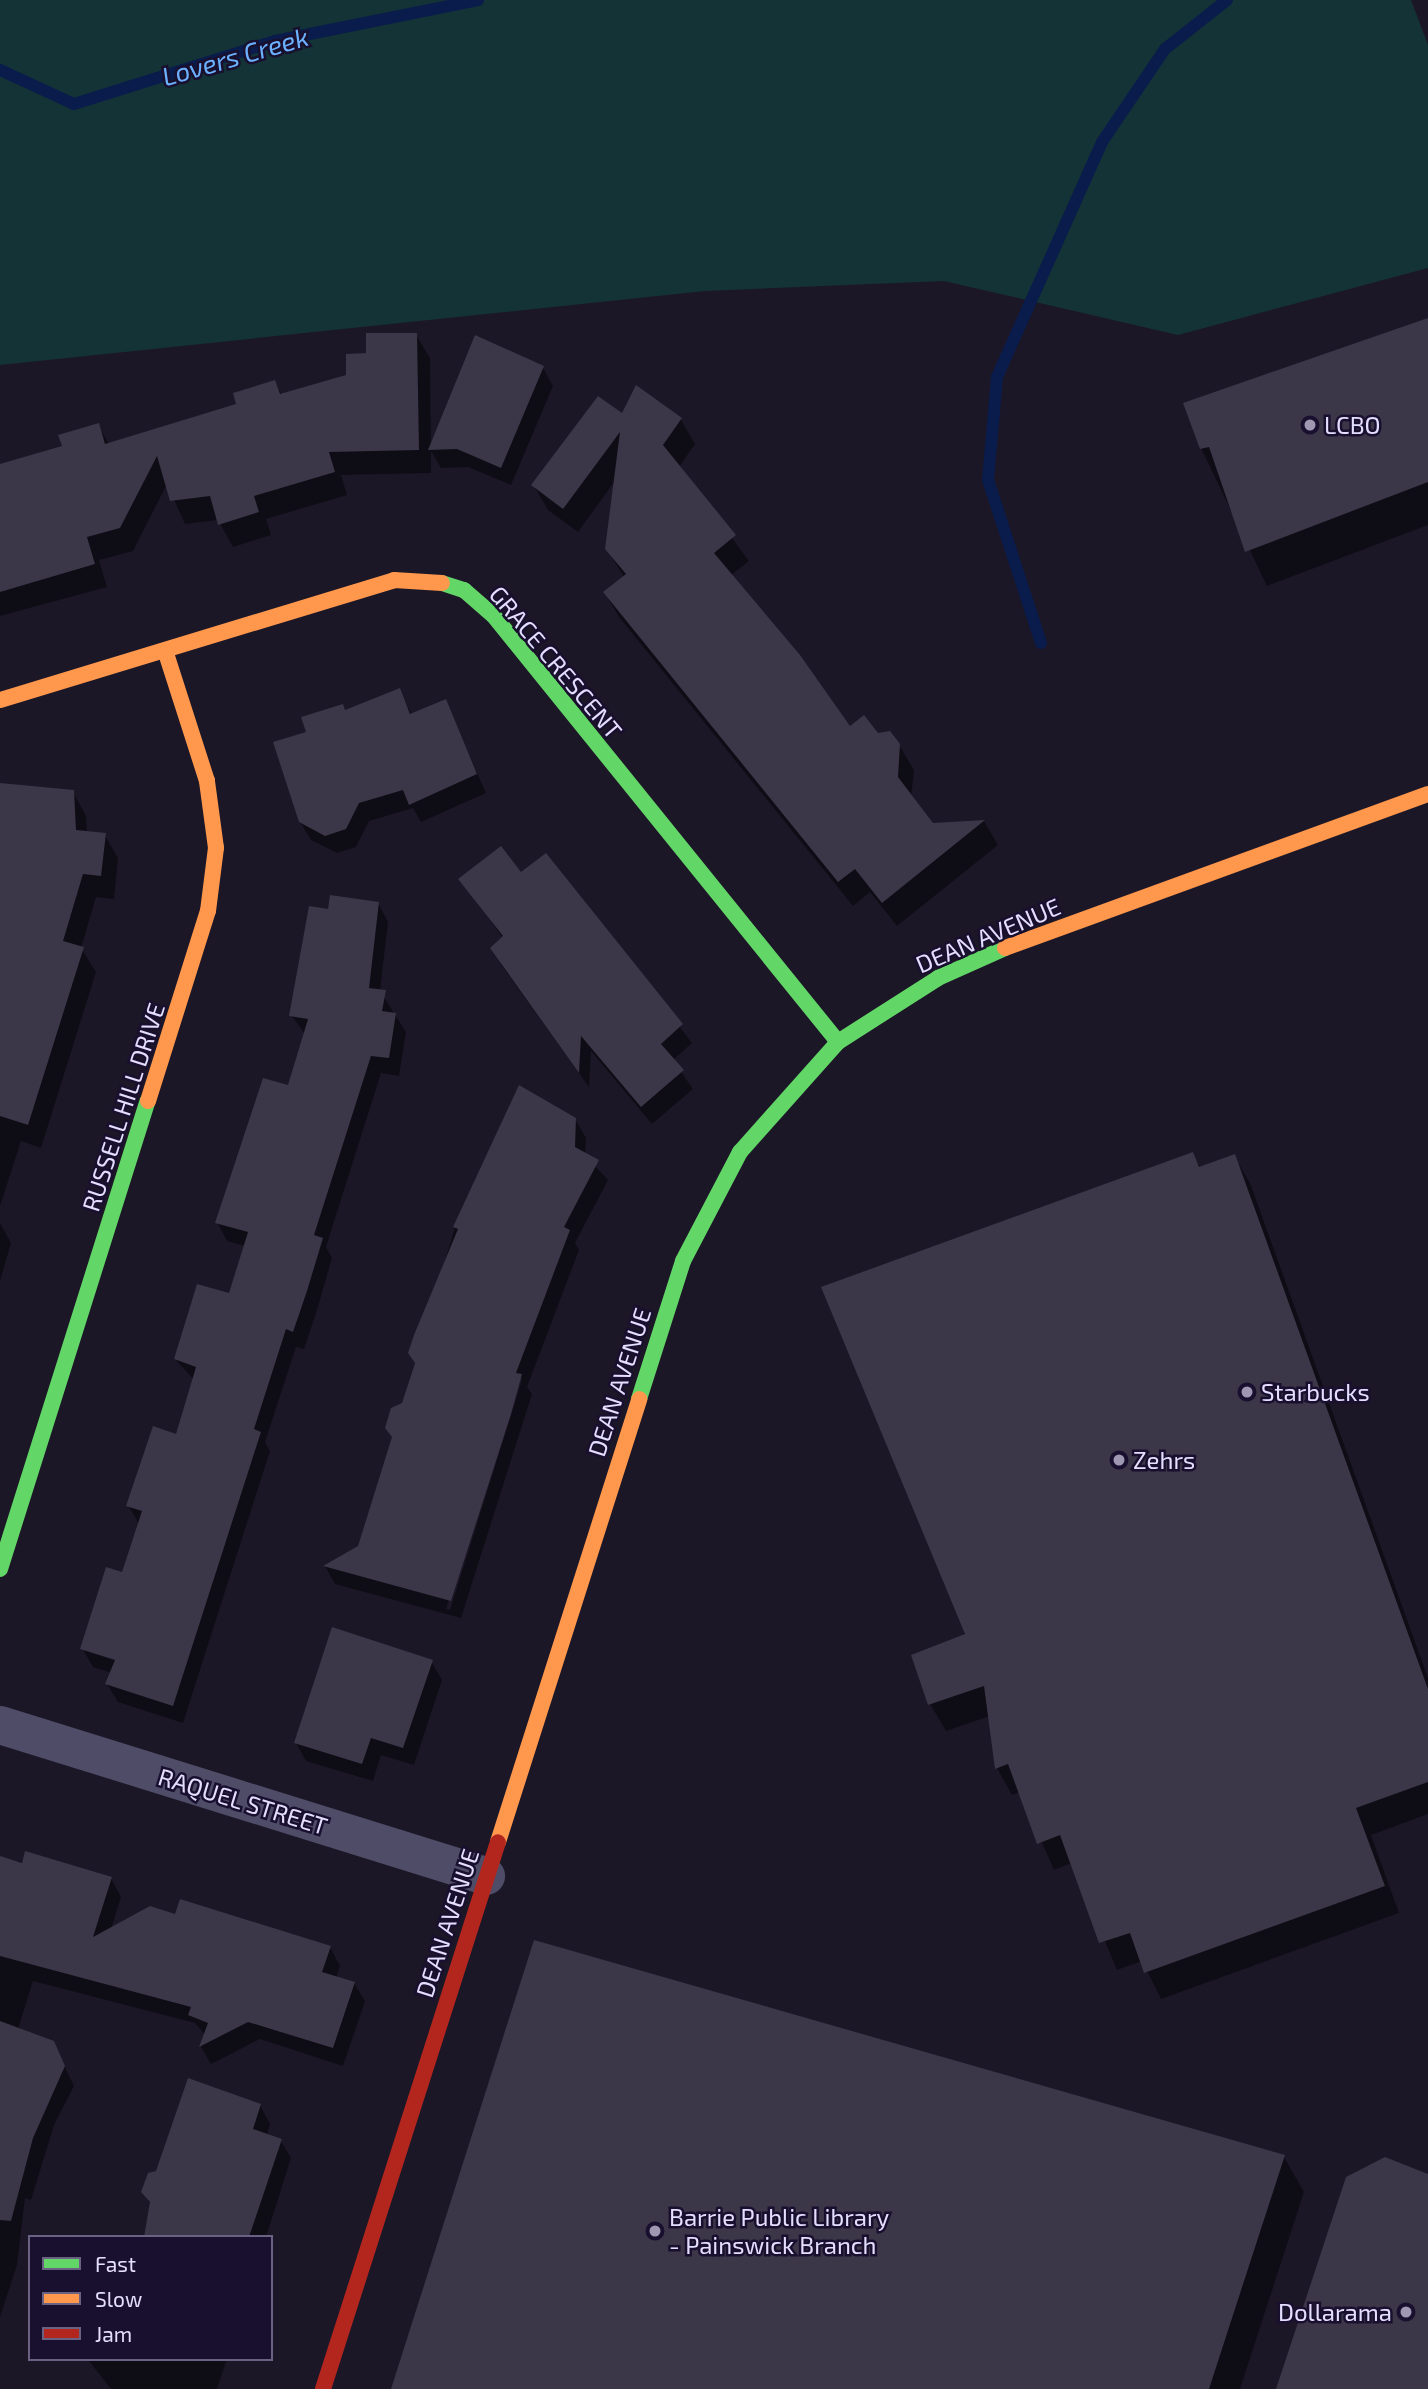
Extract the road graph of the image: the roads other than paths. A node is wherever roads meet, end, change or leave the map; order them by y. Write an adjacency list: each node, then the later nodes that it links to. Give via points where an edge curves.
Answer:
1 (166, 653): 2 (street, GRACE CRESCENT); 4 (street, GRACE CRESCENT, via 394,580 430,580 464,590 493,615); 5 (street, RUSSELL HILL DRIVE, via 207,781 216,848 208,911)
2 (0, 700)
3 (1428, 794): 4 (street, DEAN AVENUE, via 988,954 884,1008)
4 (838, 1042): 7 (street, DEAN AVENUE, via 740,1152 683,1261)
5 (0, 1569)
6 (0, 1725): 7 (street, RAQUEL STREET)
7 (486, 1876): 8 (street, DEAN AVENUE)
8 (323, 2389)

